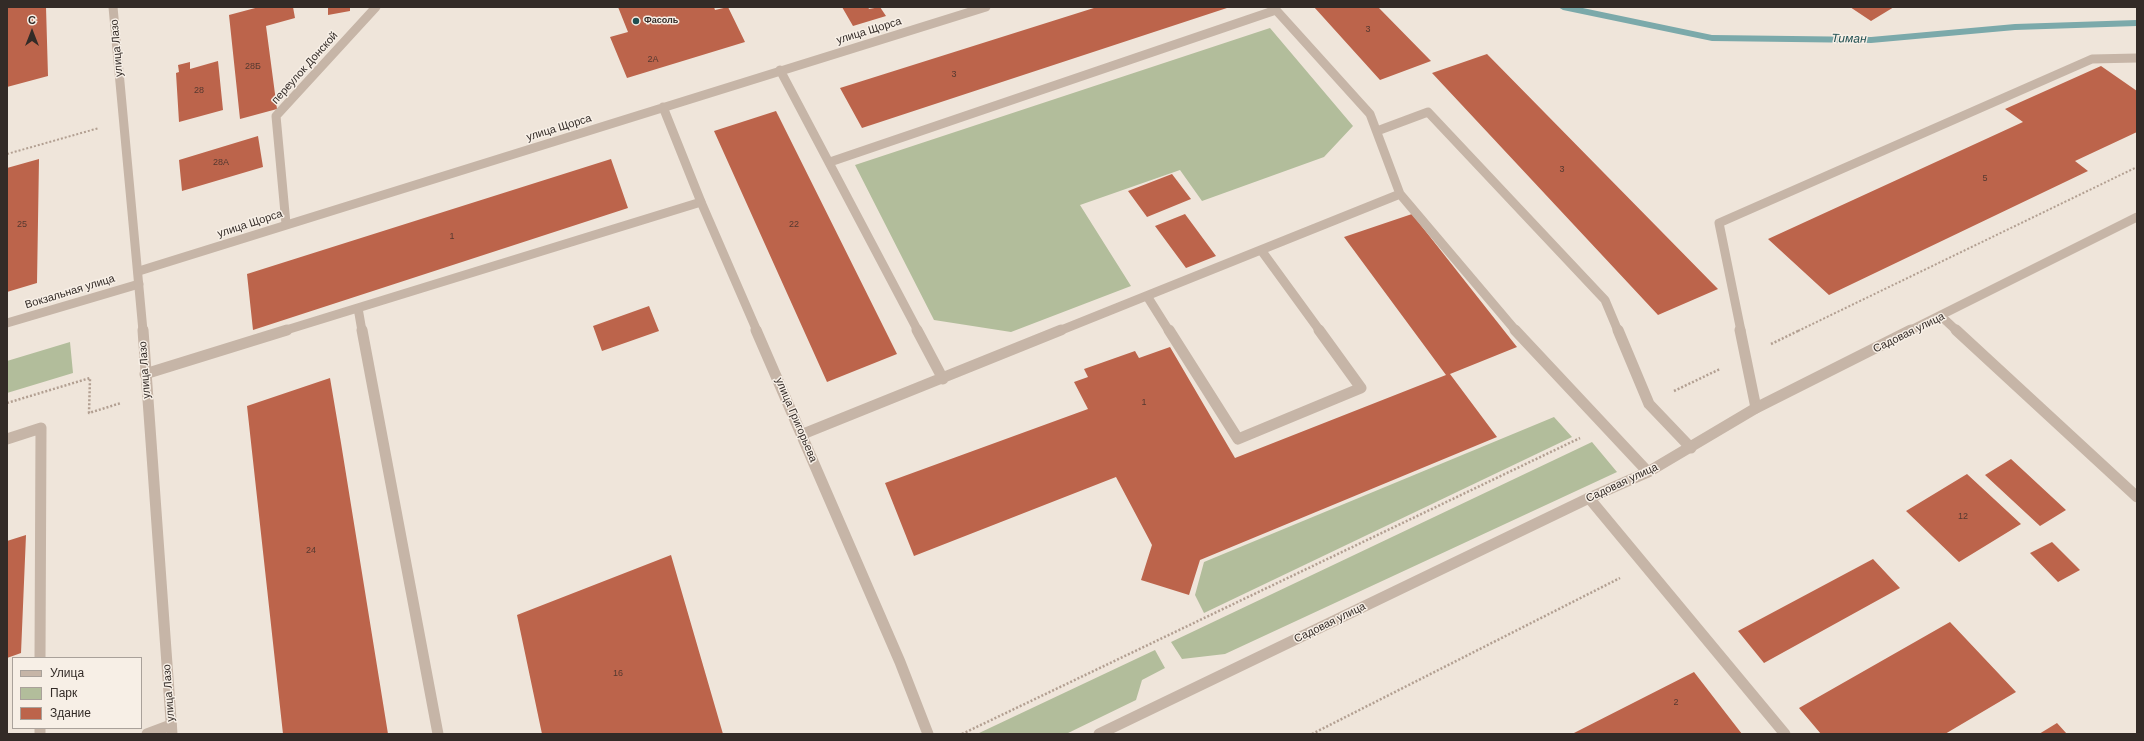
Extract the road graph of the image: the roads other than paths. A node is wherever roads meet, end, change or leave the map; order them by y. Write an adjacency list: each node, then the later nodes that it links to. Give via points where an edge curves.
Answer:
1 (113, 7): 14 (street, улица Лазо)
2 (376, 7): 12 (street, переулок Донской, via 276,116)
3 (986, 7): 5 (street, улица Щорса)
4 (2137, 58): 22 (street, via 2092,59 1719,223)
5 (780, 70): 6 (street, улица Щорса); 8 (street)
6 (663, 107): 10 (street, улица Григорьева); 12 (street, улица Щорса)
7 (1376, 131): 8 (street, via 1370,114 1276,10); 9 (street); 25 (street, via 1428,112 1605,300 1649,404)
8 (830, 162): 21 (street)
9 (1400, 194): 13 (street); 26 (street, via 1518,334)
10 (701, 202): 17 (street); 23 (street, улица Григорьева)
11 (2137, 217): 18 (street, Садовая улица)
12 (286, 224): 14 (street, улица Щорса)
13 (1261, 250): 16 (street); 16 (street, via 1361,388 1238,439)
14 (139, 271): 15 (street, улица Лазо)
15 (139, 284): 19 (street, Вокзальная улица); 20 (street, улица Лазо)
16 (1147, 296): 21 (street)
17 (358, 308): 20 (street); 32 (street)
18 (1942, 317): 22 (street, Садовая улица); 27 (street)
19 (7, 323)
20 (145, 374): 30 (street, улица Лазо)
21 (943, 379): 23 (street)
22 (1756, 408): 25 (street, Садовая улица)
23 (803, 434): 33 (street, улица Григорьева)
24 (7, 439): 29 (street, via 41,428)
25 (1691, 448): 26 (street, Садовая улица)
26 (1648, 472): 28 (street, Садовая улица)
27 (2137, 497)
28 (1589, 498): 34 (street, Садовая улица); 35 (street)
29 (40, 657)
30 (172, 730): 31 (street)
31 (146, 734)
32 (438, 734)
33 (928, 734)
34 (1099, 734)
35 (1785, 734)

